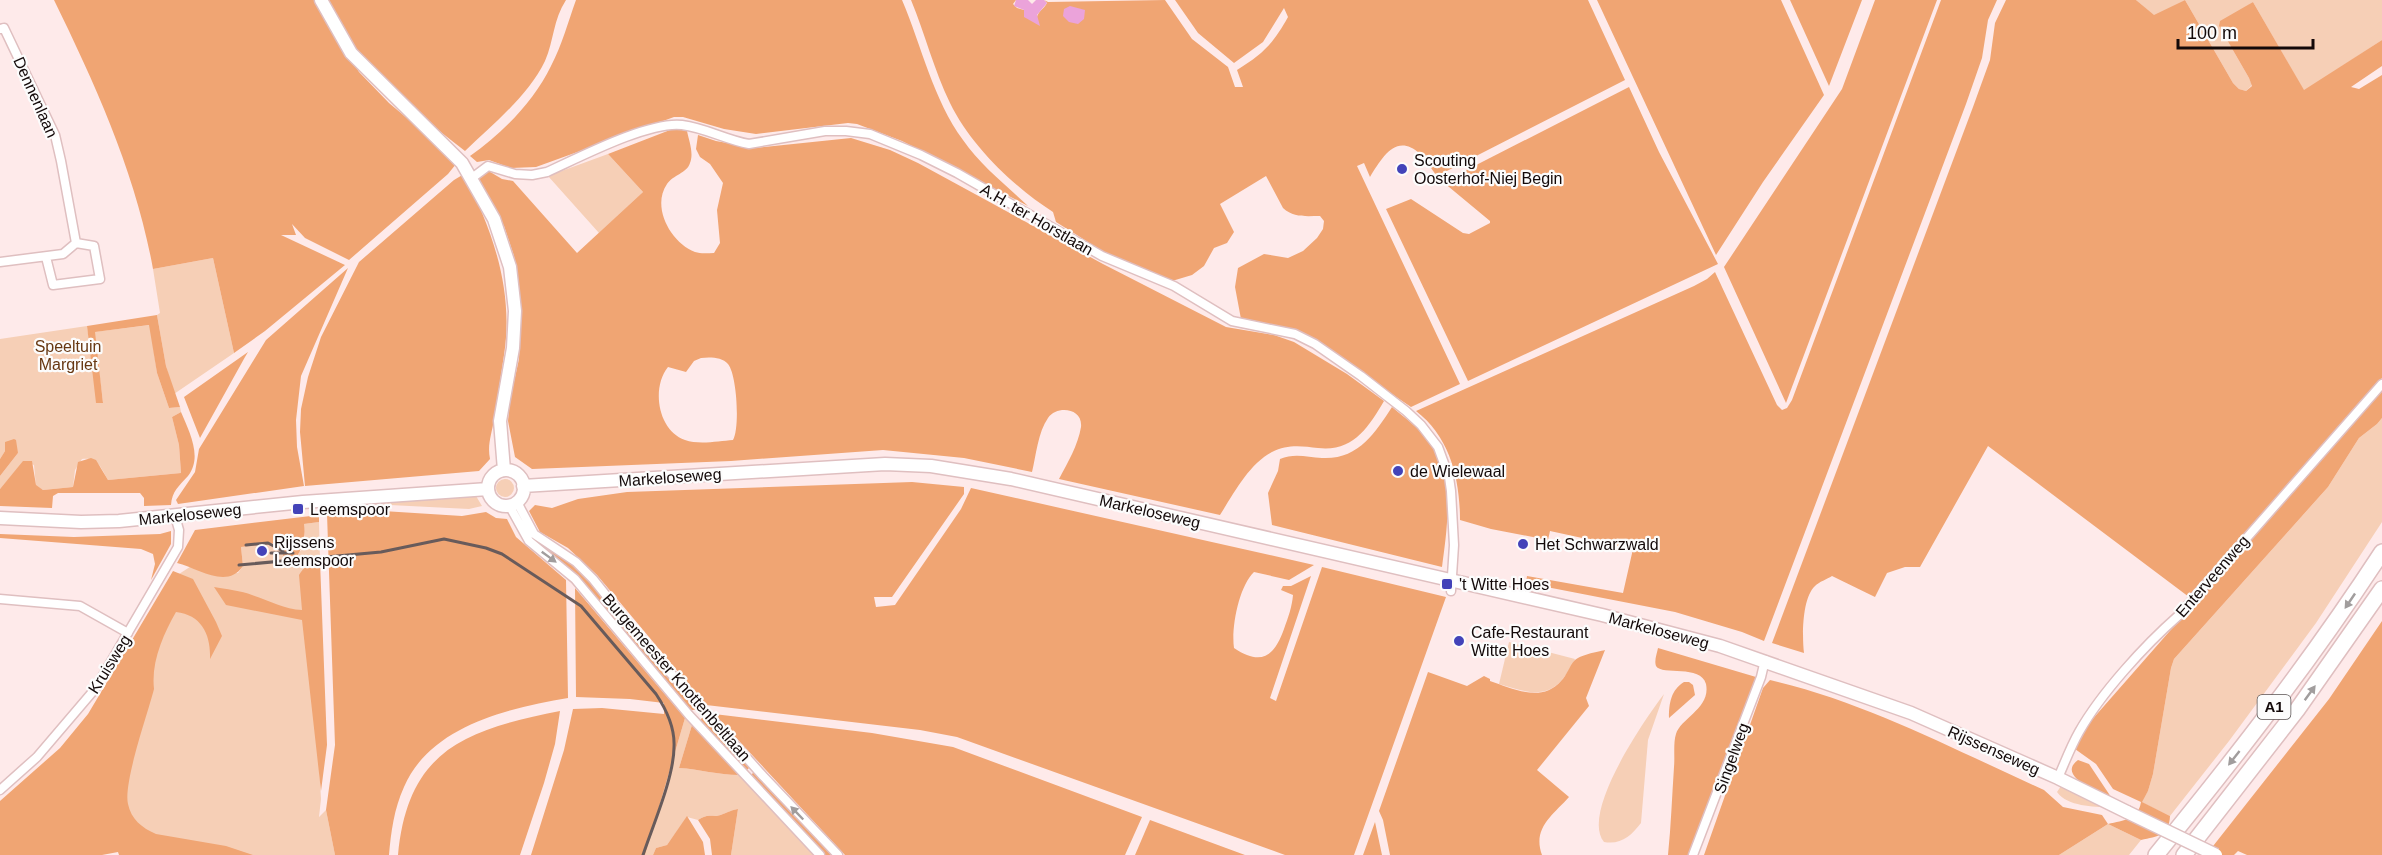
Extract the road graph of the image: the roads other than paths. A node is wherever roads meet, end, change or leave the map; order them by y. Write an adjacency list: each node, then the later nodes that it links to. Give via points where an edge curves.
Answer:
1 (321, 0): 3 (main road, via 351,53 448,147)
2 (0, 29): 4 (street, Dennenlaan, via 4,28 55,135)
3 (472, 178): 8 (main road, via 502,238 514,289 513,348 500,421); 15 (street, A.H. ter Horstlaan, via 488,166 515,174 548,172 647,130 674,124 749,144 846,130 870,134 913,151 1102,256 1174,286 1232,321 1305,338 1388,397 1421,425 1444,461 1451,491)
4 (76, 243): 5 (street, via 63,254); 5 (street, via 94,246 100,279 53,285)
5 (46, 257): 6 (street)
6 (0, 262)
7 (2382, 384): 20 (street, Enterveenweg, via 2178,616 2150,641 2080,730)
8 (504, 470): 9 (main road, via 517,474); 10 (main road, via 490,478)
9 (523, 486): 11 (main road); 15 (main road, Markeloseweg, via 838,465 931,466 1011,478)
10 (488, 489): 11 (main road, via 496,503); 12 (main road, Markeloseweg)
11 (513, 504): 22 (street, Burgemeester Knottenbeltlaan, one-way to 22, via 529,541 575,579 689,715); 23 (street, Burgemeester Knottenbeltlaan, one-way to 11, via 649,649 593,579 576,562 534,534)
12 (175, 516): 13 (main road, Markeloseweg, via 81,522); 18 (street, Kruisweg, via 178,547)
13 (0, 518)
14 (2382, 552): 25 (highway, A1, one-way to 25, via 2272,709)
15 (1451, 586): 19 (main road, Markeloseweg, via 1648,626)
16 (2382, 589): 26 (highway, A1, one-way to 16, via 2298,710)
17 (0, 599): 18 (street, via 80,606)
18 (128, 633): 21 (street, Kruisweg, via 95,689 37,758)
19 (1765, 660): 20 (main road, Rijssenseweg, via 1911,713); 24 (street, Singelweg)
20 (2058, 778): 27 (main road, Rijssenseweg, bridge)
21 (0, 790)
22 (820, 855)
23 (838, 855)
24 (1694, 855)
25 (2157, 855)
26 (2184, 855)
27 (2216, 855)

